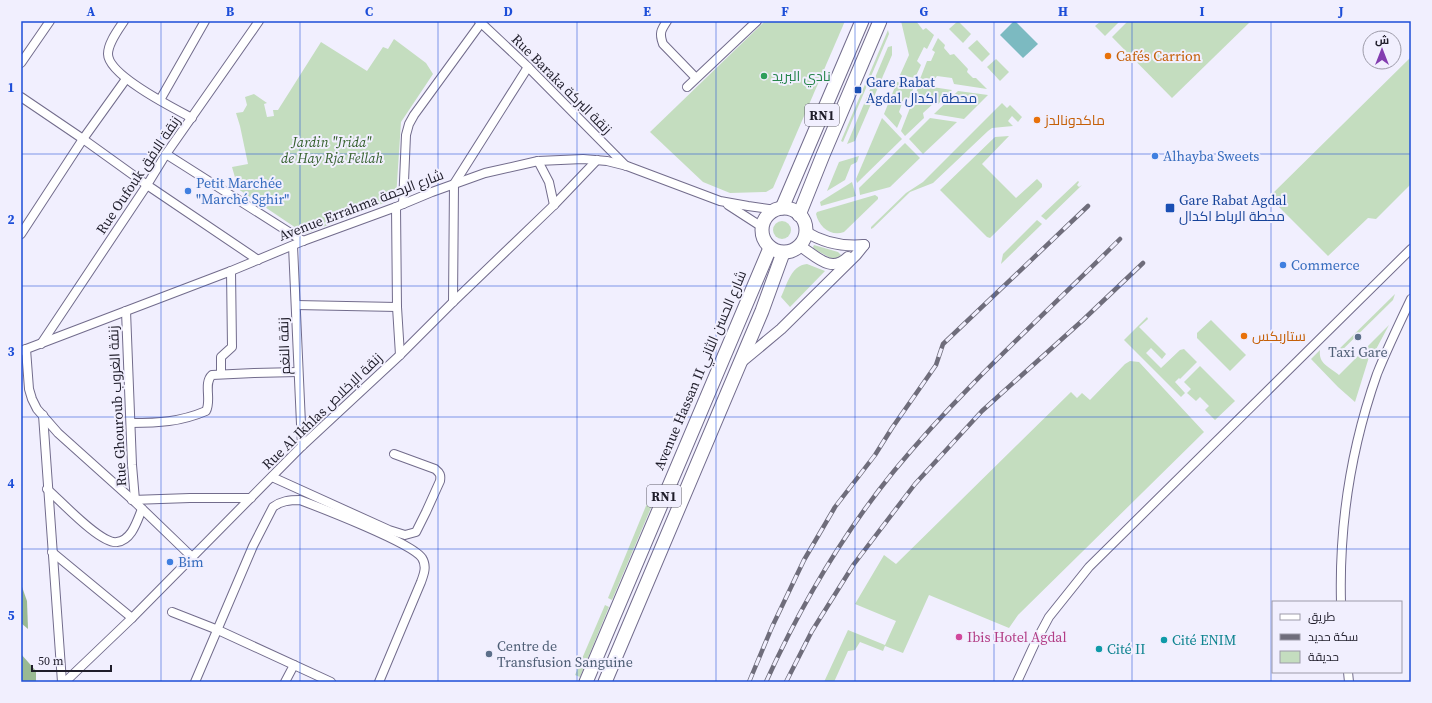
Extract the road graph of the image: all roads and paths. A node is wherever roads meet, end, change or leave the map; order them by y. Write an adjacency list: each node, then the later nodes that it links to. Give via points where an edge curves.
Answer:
1 (50, 21): 10 (street)
2 (124, 21): 13 (street, via 112,40 108,55 114,68)
3 (205, 21): 16 (street)
4 (259, 21): 17 (street, Rue Oufouk زنقة الافق)
5 (667, 21): 12 (street, via 661,30 663,44)
6 (757, 21): 12 (street)
7 (862, 21): 28 (main road, RN1)
8 (880, 21): 29 (main road, RN1)
9 (480, 22): 11 (street, Rue Baraka زنقة البركة); 27 (street, via 409,124)
10 (21, 63)
11 (528, 67): 22 (street, Rue Baraka زنقة البركة); 23 (street)
12 (696, 78): 14 (street)
13 (126, 79): 16 (street); 18 (street)
14 (687, 87)
15 (21, 96): 18 (street)
16 (160, 100): 17 (street)
17 (192, 118): 19 (street, Rue Oufouk زنقة الافق)
18 (83, 139): 24 (street); 32 (street)
19 (166, 154): 24 (street, Rue Oufouk زنقة الافق); 33 (street)
20 (597, 160): 21 (street, Avenue Errahma شارع الرحمة); 22 (street, Avenue Errahma شارع الرحمة); 26 (street, Rue Al Ikhlas زنقة الإخلاص)
21 (538, 161): 23 (street, Avenue Errahma شارع الرحمة, via 485,173); 26 (street, via 549,182)
22 (627, 166): 25 (street, Avenue Errahma شارع الرحمة)
23 (454, 184): 27 (street, Avenue Errahma شارع الرحمة); 43 (street)
24 (147, 185): 40 (street); 47 (street, Rue Oufouk زنقة الافق)
25 (720, 201): 28 (street, Avenue Errahma شارع الرحمة); 30 (street, Avenue Errahma شارع الرحمة)
26 (554, 205): 43 (street, Rue Al Ikhlas زنقة الإخلاص)
27 (399, 206): 33 (street, Avenue Errahma شارع الرحمة); 45 (street)
28 (779, 209): 29 (main road, via 793,210); 30 (main road, RN1, via 768,214)
29 (799, 215): 31 (main road, via 804,221)
30 (762, 227): 37 (main road, via 763,238)
31 (806, 232): 34 (street, via 838,245); 36 (main road)
32 (21, 234)
33 (303, 241): 35 (street, Avenue Errahma شارع الرحمة)
34 (864, 245): 36 (street, via 856,248 841,263 834,265 824,262); 50 (street, via 781,329)
35 (293, 246): 40 (street, Avenue Errahma شارع الرحمة); 44 (street, زنقة النغم)
36 (800, 246): 39 (main road)
37 (770, 248): 39 (main road); 74 (main road, Avenue Hassan II شارع الحسن الثاني / RN1)
38 (1411, 248): 76 (street, via 1089,567 1049,617)
39 (783, 253): 50 (main road, RN1)
40 (258, 260): 41 (street, Avenue Errahma شارع الرحمة)
41 (231, 271): 46 (street, Avenue Errahma شارع الرحمة); 52 (street, via 232,347 221,357)
42 (1411, 299): 64 (street, via 1377,374 1352,461 1342,526)
43 (453, 302): 49 (street, Rue Al Ikhlas زنقة الإخلاص)
44 (296, 305): 45 (street); 51 (street, زنقة النغم)
45 (397, 307): 49 (street)
46 (126, 311): 47 (street, Avenue Errahma شارع الرحمة); 54 (street, Rue Ghouroub زنقة الغروب)
47 (41, 344): 48 (street, Avenue Errahma شارع الرحمة)
48 (23, 350): 53 (street, via 32,400)
49 (400, 355): 55 (street, Rue Al Ikhlas زنقة الإخلاص)
50 (739, 364): 75 (main road, RN1)
51 (298, 372): 52 (street); 55 (street, زنقة النغم)
52 (221, 374): 54 (street, via 210,377 206,411 184,420)
53 (43, 415): 58 (street); 60 (street, via 58,433)
54 (131, 423): 60 (street, Rue Ghouroub زنقة الغروب)
55 (302, 446): 57 (street, Rue Al Ikhlas زنقة الإخلاص)
56 (394, 454): 57 (street, via 435,469 440,476 416,532 411,534 405,535 389,530)
57 (272, 478): 59 (street, Rue Al Ikhlas زنقة الإخلاص)
58 (47, 489): 61 (street, via 106,540 117,542 128,537); 62 (street)
59 (251, 498): 60 (street); 63 (street, Rue Al Ikhlas زنقة الإخلاص)
60 (134, 500): 61 (street)
61 (142, 509): 63 (street)
62 (52, 552): 66 (street); 69 (street)
63 (192, 557): 66 (street, Rue Al Ikhlas زنقة الإخلاص)
64 (1341, 601)
65 (172, 612): 67 (street)
66 (132, 618): 69 (street, Rue Al Ikhlas زنقة الإخلاص)
67 (218, 630): 68 (street); 70 (street); 73 (street, via 253,546 273,507 288,500 300,500 382,534 410,548 423,559 425,571)
68 (294, 665): 71 (street); 72 (street)
69 (63, 682)
70 (195, 682)
71 (286, 682)
72 (332, 682)
73 (379, 682)
74 (586, 682)
75 (605, 682)
76 (1017, 682)

